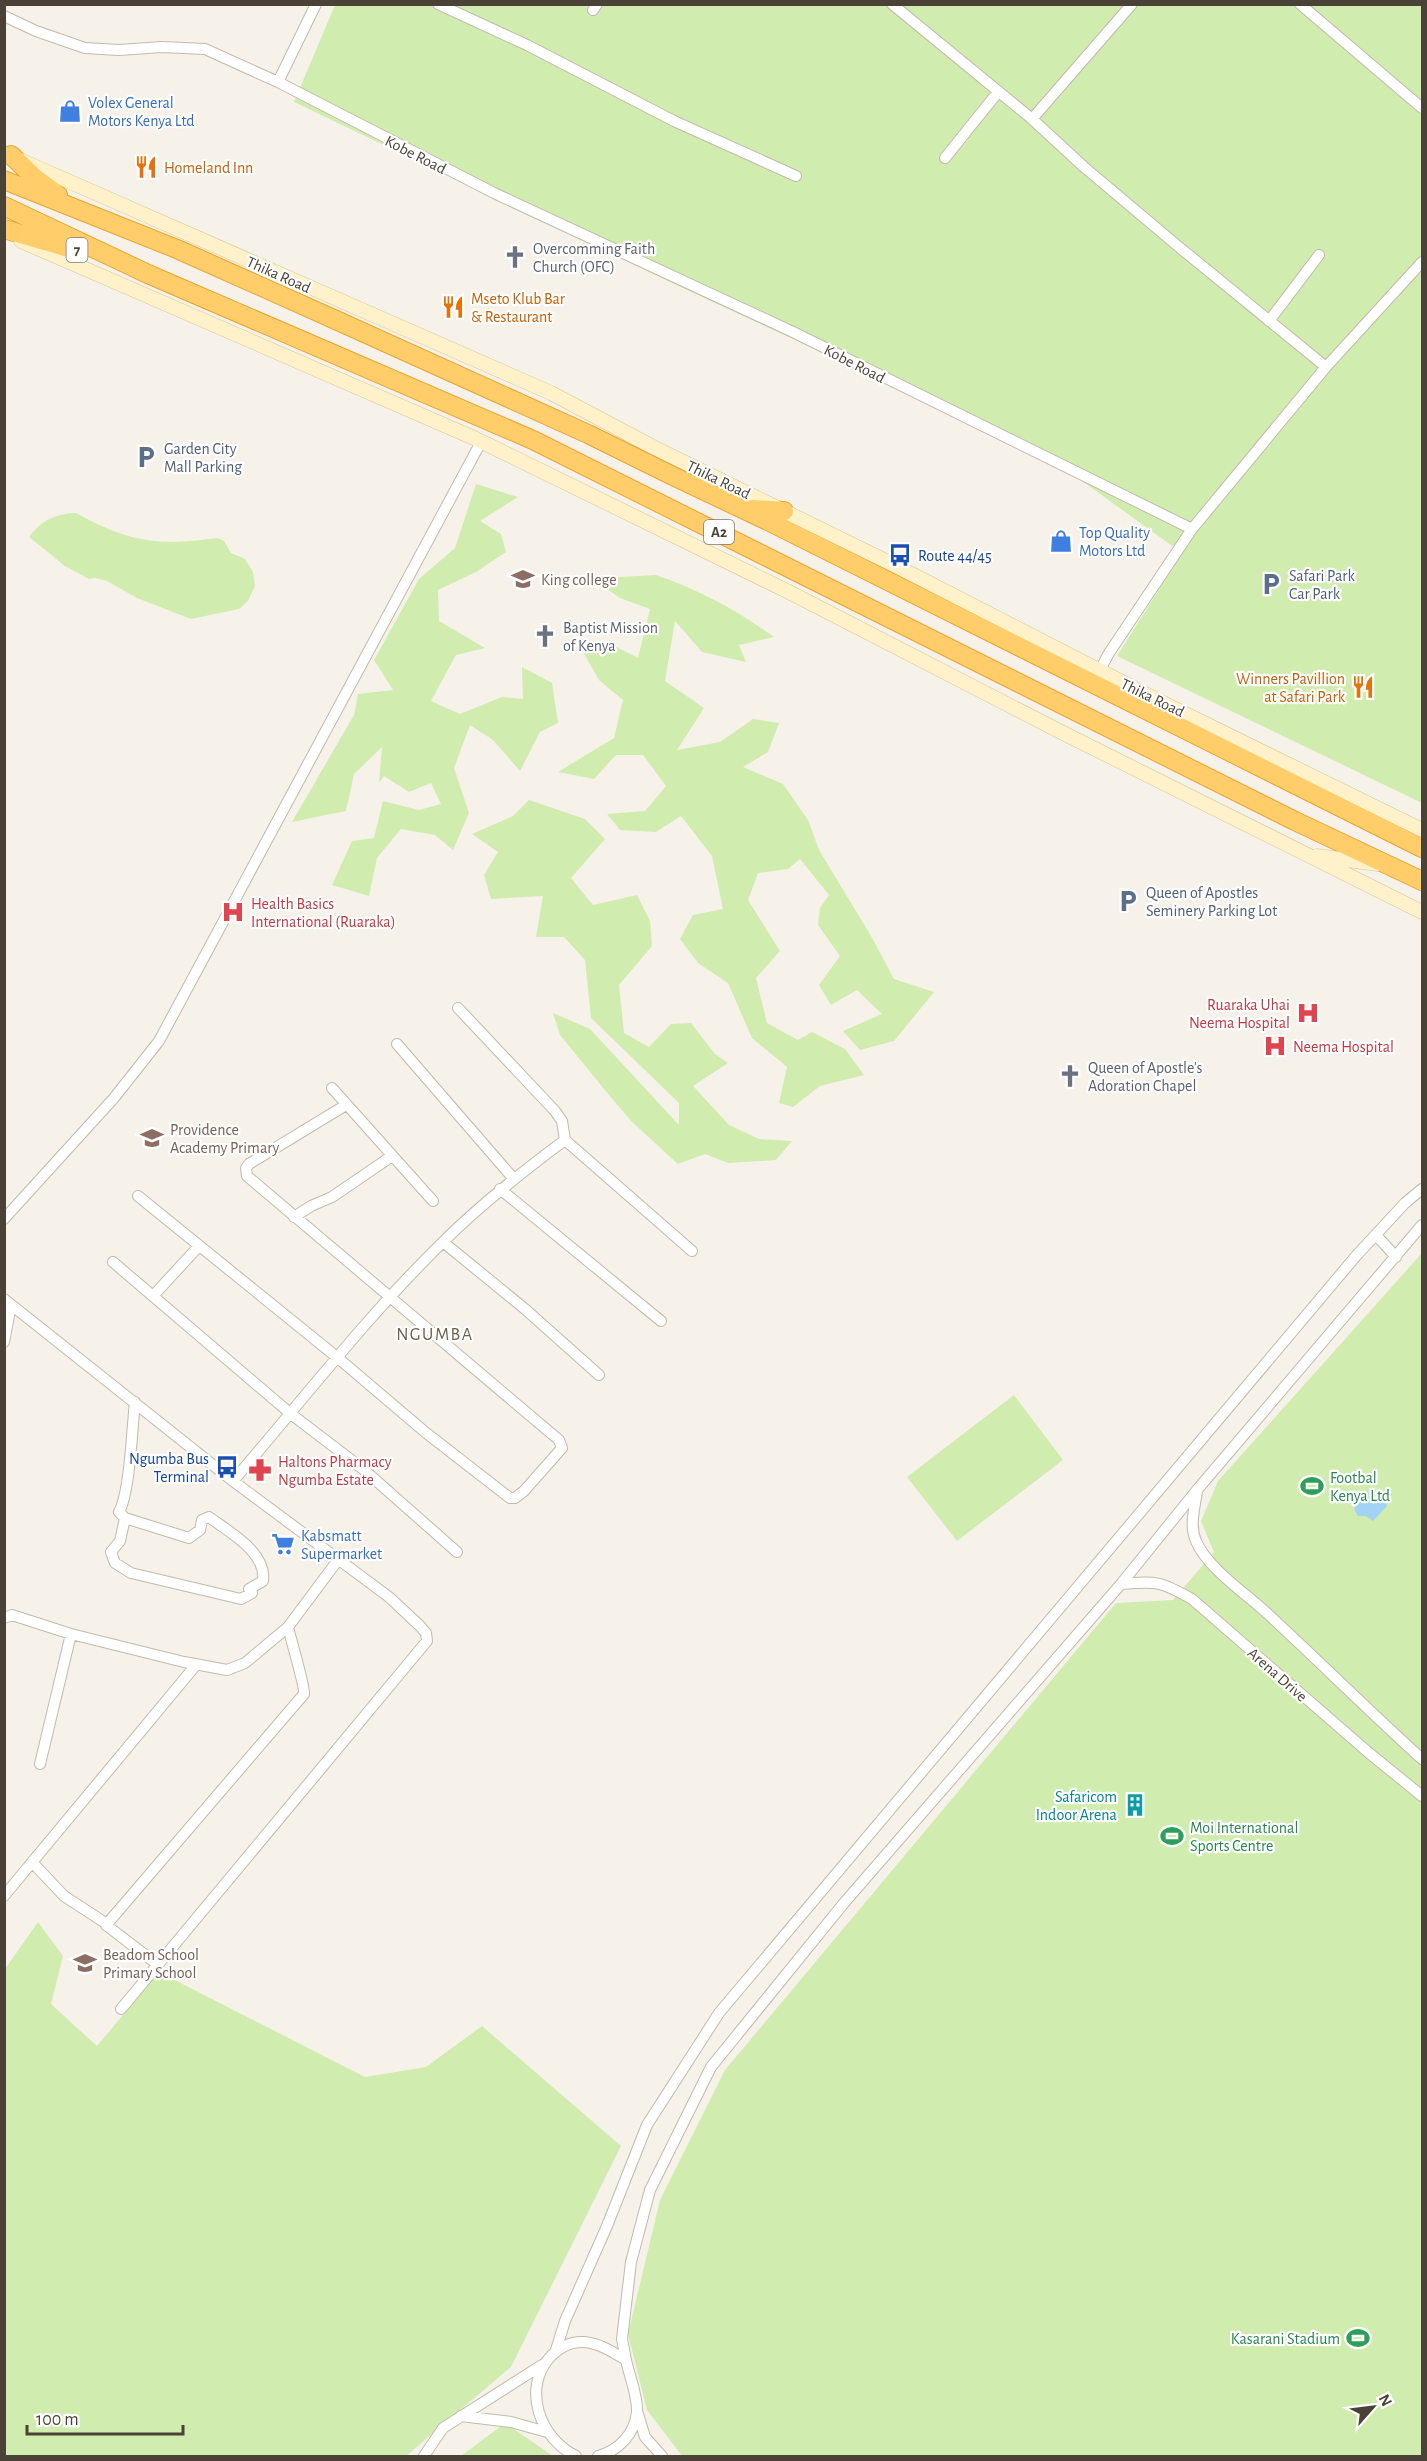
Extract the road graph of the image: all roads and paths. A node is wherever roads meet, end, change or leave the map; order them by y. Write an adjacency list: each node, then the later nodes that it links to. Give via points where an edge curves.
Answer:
1 (316, 4): 7 (street)
2 (438, 4): 13 (street, via 674,121)
3 (892, 4): 8 (street)
4 (1132, 4): 10 (street)
5 (1300, 4): 9 (street)
6 (4, 15): 7 (street, Kobe Road, via 84,48 206,49)
7 (278, 82): 27 (street, Kobe Road, via 526,209 793,332)
8 (998, 92): 10 (street); 12 (street)
9 (1422, 108)
10 (1032, 120): 22 (street)
11 (8, 153): 16 (highway, via 34,178); 26 (main road, Thika Road, via 551,393)
12 (945, 158)
13 (796, 176)
14 (4, 180): 16 (highway, Thika Road / A2)
15 (4, 206): 21 (highway, A2)
16 (82, 212): 25 (highway, Thika Road / A2, via 177,249 428,361)
17 (4, 229): 21 (highway, 7)
18 (4, 234): 24 (main road)
19 (1319, 255): 22 (street)
20 (1422, 262): 23 (street)
21 (148, 274): 32 (highway, A2, via 532,440)
22 (1269, 321): 23 (street)
23 (1326, 367): 27 (street)
24 (481, 442): 31 (main road, via 789,592); 47 (street, via 159,1041 114,1098)
25 (741, 508): 26 (highway); 30 (highway, Thika Road / A2)
26 (784, 511): 28 (main road, Thika Road)
27 (1192, 530): 28 (street)
28 (1100, 670): 29 (main road, Thika Road)
29 (1422, 830)
30 (1422, 848)
31 (1307, 855): 32 (main road); 34 (main road)
32 (1389, 866): 33 (highway, A2)
33 (1422, 881)
34 (1422, 912)
35 (458, 1008): 39 (street, via 555,1111 562,1121)
36 (397, 1044): 41 (street)
37 (332, 1088): 38 (street)
38 (346, 1105): 40 (street); 46 (street, via 246,1168 247,1176)
39 (565, 1140): 41 (street); 52 (street)
40 (392, 1156): 45 (street); 46 (street, via 332,1197)
41 (513, 1178): 42 (street)
42 (500, 1189): 50 (street); 58 (street)
43 (1422, 1190): 49 (street)
44 (138, 1196): 51 (street)
45 (433, 1201)
46 (294, 1217): 56 (street)
47 (4, 1219)
48 (1422, 1225): 53 (street)
49 (1376, 1235): 53 (street); 82 (street, via 719,2013 647,2125)
50 (443, 1242): 56 (street); 61 (street)
51 (199, 1246): 55 (street); 60 (street)
52 (692, 1251)
53 (1396, 1257): 65 (street)
54 (113, 1262): 55 (street)
55 (153, 1296): 63 (street)
56 (390, 1298): 60 (street); 60 (street, via 559,1440 562,1448 524,1491 510,1498)
57 (8, 1302): 59 (street); 62 (street)
58 (661, 1321)
59 (4, 1341)
60 (338, 1358): 63 (street)
61 (599, 1375)
62 (135, 1402): 64 (street); 66 (street, via 127,1488 118,1512)
63 (291, 1414): 64 (street); 67 (street, via 363,1469)
64 (233, 1481): 68 (street)
65 (1197, 1490): 69 (street); 74 (street, Arena Drive, via 1192,1524 1196,1541 1217,1569)
66 (125, 1518): 66 (street, via 120,1541 111,1552 115,1563 130,1573 241,1599 252,1593 249,1588 263,1581 261,1562 254,1553 209,1517 189,1538)
67 (457, 1552)
68 (338, 1560): 71 (street); 80 (street, via 389,1597 420,1626 427,1641)
69 (1121, 1584): 76 (street, Arena Drive, via 1165,1584 1192,1599); 83 (street, via 844,1903 711,2067 650,2190 631,2262 622,2338)
70 (4, 1618): 72 (street, via 12,1616)
71 (288, 1627): 73 (street, via 238,1666 222,1670); 79 (street, via 304,1694)
72 (70, 1634): 73 (street); 75 (street)
73 (196, 1665): 77 (street)
74 (1422, 1759)
75 (40, 1764)
76 (1422, 1796)
77 (32, 1862): 78 (street); 79 (street, via 64,1896)
78 (4, 1896)
79 (106, 1925): 80 (street)
80 (157, 1964): 81 (street)
81 (121, 2009)
82 (556, 2350): 83 (street, via 581,2342 607,2349); 84 (street)
83 (626, 2360): 85 (street)
84 (543, 2364): 86 (street); 87 (street, via 536,2398)
85 (637, 2411): 90 (street, via 623,2443); 91 (street, via 645,2437)
86 (460, 2416): 87 (street, via 511,2422); 88 (street, via 443,2428)
87 (547, 2433): 89 (street)
88 (424, 2457)
89 (576, 2457)
90 (598, 2457)
91 (662, 2457)

